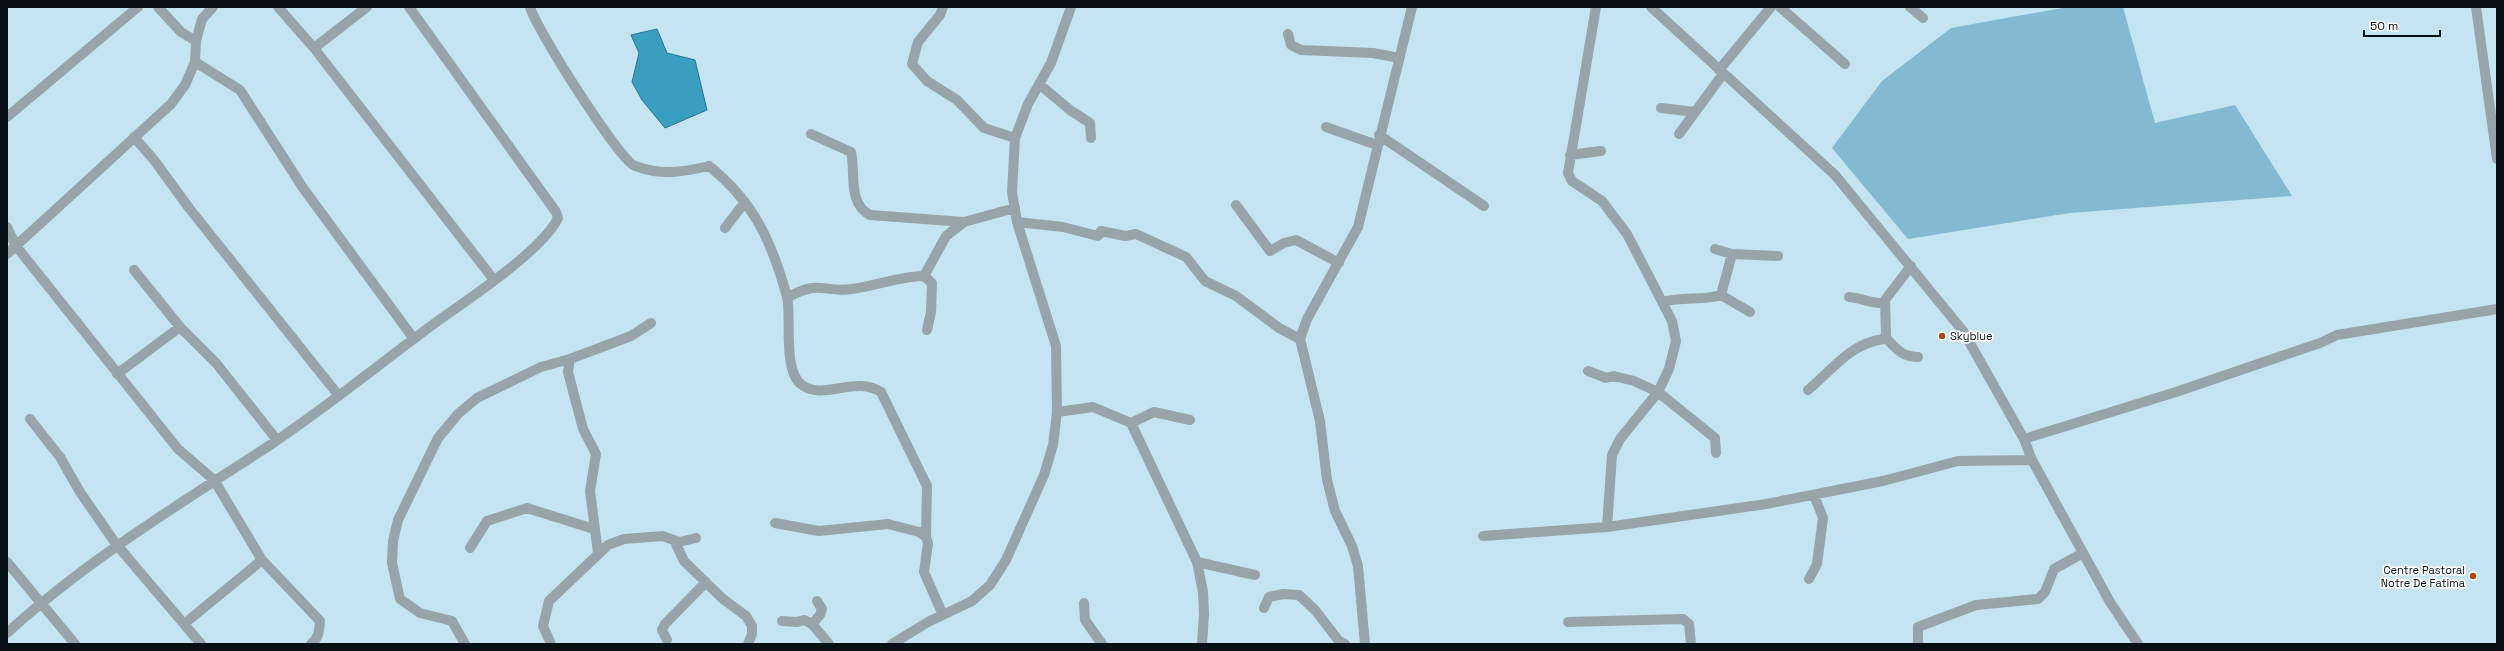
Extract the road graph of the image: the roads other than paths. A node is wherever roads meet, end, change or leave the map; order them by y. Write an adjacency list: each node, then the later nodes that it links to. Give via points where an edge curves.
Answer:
1 (138, 7): 28 (street)
2 (158, 7): 19 (street, via 182,32)
3 (213, 7): 19 (street, via 202,19)
4 (278, 7): 20 (street)
5 (367, 7): 20 (street)
6 (408, 7): 56 (street, via 558,218 552,231)
7 (530, 7): 39 (street, via 556,60 633,165 672,174 709,166 724,178)
8 (943, 7): 33 (street, via 940,15 918,42 912,64 927,81 957,100 984,128)
9 (1071, 7): 25 (street, via 1051,63)
10 (1412, 7): 21 (street)
11 (1596, 7): 37 (street)
12 (1651, 7): 24 (street)
13 (1771, 7): 24 (street)
14 (1780, 7): 23 (street)
15 (1910, 7): 17 (street)
16 (2476, 7): 38 (street)
17 (1923, 18)
18 (1288, 34): 21 (street, via 1291,45 1301,50 1373,53)
19 (196, 41): 22 (street)
20 (314, 48): 56 (street)
21 (1399, 58): 35 (street)
22 (196, 62): 32 (street, via 185,85 171,104); 68 (street, via 240,90 304,188)
23 (1845, 64)
24 (1721, 72): 27 (street); 53 (street, via 1836,174)
25 (1039, 84): 33 (street); 34 (street, via 1090,123)
26 (1661, 108): 27 (street)
27 (1695, 112): 31 (street)
28 (7, 117)
29 (1326, 127): 35 (street)
30 (811, 134): 43 (street, via 851,152 857,203 863,211 870,214)
31 (1679, 134)
32 (134, 137): 47 (street); 76 (street)
33 (1015, 138): 42 (street, via 1012,192)
34 (1091, 138)
35 (1378, 140): 41 (street); 52 (street, via 1358,227)
36 (1601, 151): 37 (street)
37 (1570, 155): 60 (street, via 1568,173 1572,181 1602,201 1614,216)
38 (2497, 159)
39 (745, 202): 46 (street); 59 (street, via 764,230)
40 (1236, 205): 52 (street, via 1270,251 1296,240)
41 (1484, 206)
42 (1014, 208): 43 (street); 44 (street)
43 (964, 222): 55 (street, via 946,236)
44 (1017, 222): 69 (street, via 1063,227 1098,236 1101,231 1125,236 1136,234 1152,240 1186,257 1205,281 1236,296 1279,328); 77 (street, via 1056,346)
45 (7, 227): 47 (street)
46 (725, 228)
47 (16, 246): 49 (street); 73 (street)
48 (1715, 249): 50 (street)
49 (7, 254)
50 (1732, 254): 51 (street); 57 (street)
51 (1778, 256)
52 (1339, 263): 69 (street, via 1307,319)
53 (1911, 266): 61 (street, via 1887,295); 81 (street, via 1963,331)
54 (134, 270): 65 (street)
55 (924, 276): 59 (street, via 912,276 889,283 850,289 819,286 801,290); 66 (street, via 932,283)
56 (494, 280): 68 (street)
57 (1721, 295): 60 (street, via 1710,298 1676,298); 63 (street)
58 (1849, 297): 61 (street, via 1863,298 1874,304)
59 (787, 298): 91 (street, via 789,345 795,375 800,384 817,391 861,385 873,387 886,399 927,486)
60 (1664, 302): 75 (street, via 1672,321 1676,341 1669,369)
61 (1885, 304): 67 (street)
62 (2497, 309): 81 (street, via 2336,335 2320,344)
63 (1750, 312)
64 (651, 323): 71 (street, via 631,336)
65 (180, 327): 73 (street); 82 (street, via 216,363)
66 (928, 330)
67 (1885, 337): 70 (street, via 1899,353 1908,357); 74 (street, via 1868,341 1850,352)
68 (414, 339): 76 (street)
69 (1300, 339): 126 (street, via 1320,421 1328,486 1335,512 1352,546 1358,566)
70 (1918, 357)
71 (570, 359): 89 (street, via 568,372 583,429 596,454 590,492); 118 (street, via 541,367 477,398 458,414 438,438 398,520 393,541 392,563 400,599 420,613 452,621)
72 (1588, 371): 75 (street, via 1606,378 1614,376 1634,381)
73 (117, 374): 85 (street, via 178,449)
74 (1808, 390)
75 (1658, 392): 83 (street, via 1715,438); 88 (street, via 1620,439 1612,455)
76 (339, 396): 82 (street)
77 (1057, 412): 80 (street, via 1093,407); 108 (street, via 1053,445 1044,475 1006,560 990,585 972,601)
78 (30, 419): 94 (street, via 60,457 80,492)
79 (1190, 420): 80 (street, via 1154,412)
80 (1131, 424): 100 (street)
81 (2024, 439): 84 (street)
82 (277, 440): 85 (street)
83 (1716, 453)
84 (2032, 460): 86 (street, via 1958,462); 97 (street)
85 (214, 480): 94 (street); 98 (street)
86 (1814, 495): 88 (street); 102 (street, via 1823,518 1817,564)
87 (774, 523): 91 (street, via 819,531 888,524 919,532)
88 (1607, 527): 90 (street)
89 (594, 529): 95 (street, via 527,508 487,521); 96 (street)
90 (1482, 536)
91 (926, 537): 108 (street, via 928,543 924,572)
92 (696, 538): 93 (street, via 679,542)
93 (674, 540): 96 (street, via 664,536 624,539 608,545); 103 (street, via 684,561)
94 (116, 544): 105 (street); 111 (street)
95 (470, 548)
96 (598, 553): 119 (street, via 549,601 543,626)
97 (2083, 553): 128 (street, via 2054,569 2045,592 2038,599 1969,607 1918,627); 129 (street, via 2110,602)
98 (262, 560): 111 (street); 117 (street, via 320,621 316,640)
99 (7, 562): 105 (street)
100 (1196, 562): 101 (street); 124 (street, via 1203,599)
101 (1255, 575)
102 (1809, 579)
103 (706, 582): 114 (street, via 665,624 662,630); 120 (street, via 746,616 752,626)
104 (817, 601): 112 (street, via 822,609)
105 (40, 603): 113 (street); 115 (street)
106 (1084, 603): 123 (street, via 1085,620)
107 (1264, 608): 125 (street, via 1269,596 1300,595 1339,641)
108 (943, 615): 122 (street)
109 (782, 621): 112 (street, via 804,620)
110 (1568, 622): 127 (street, via 1683,619 1689,624)
111 (184, 624): 116 (street)
112 (812, 624): 121 (street)
113 (7, 633)
114 (667, 640)
115 (75, 644)
116 (201, 644)
117 (311, 644)
118 (464, 644)
119 (551, 644)
120 (748, 644)
121 (830, 644)
122 (892, 644)
123 (1102, 644)
124 (1202, 644)
125 (1345, 644)
126 (1365, 644)
127 (1691, 644)
128 (1918, 644)
129 (2138, 644)

